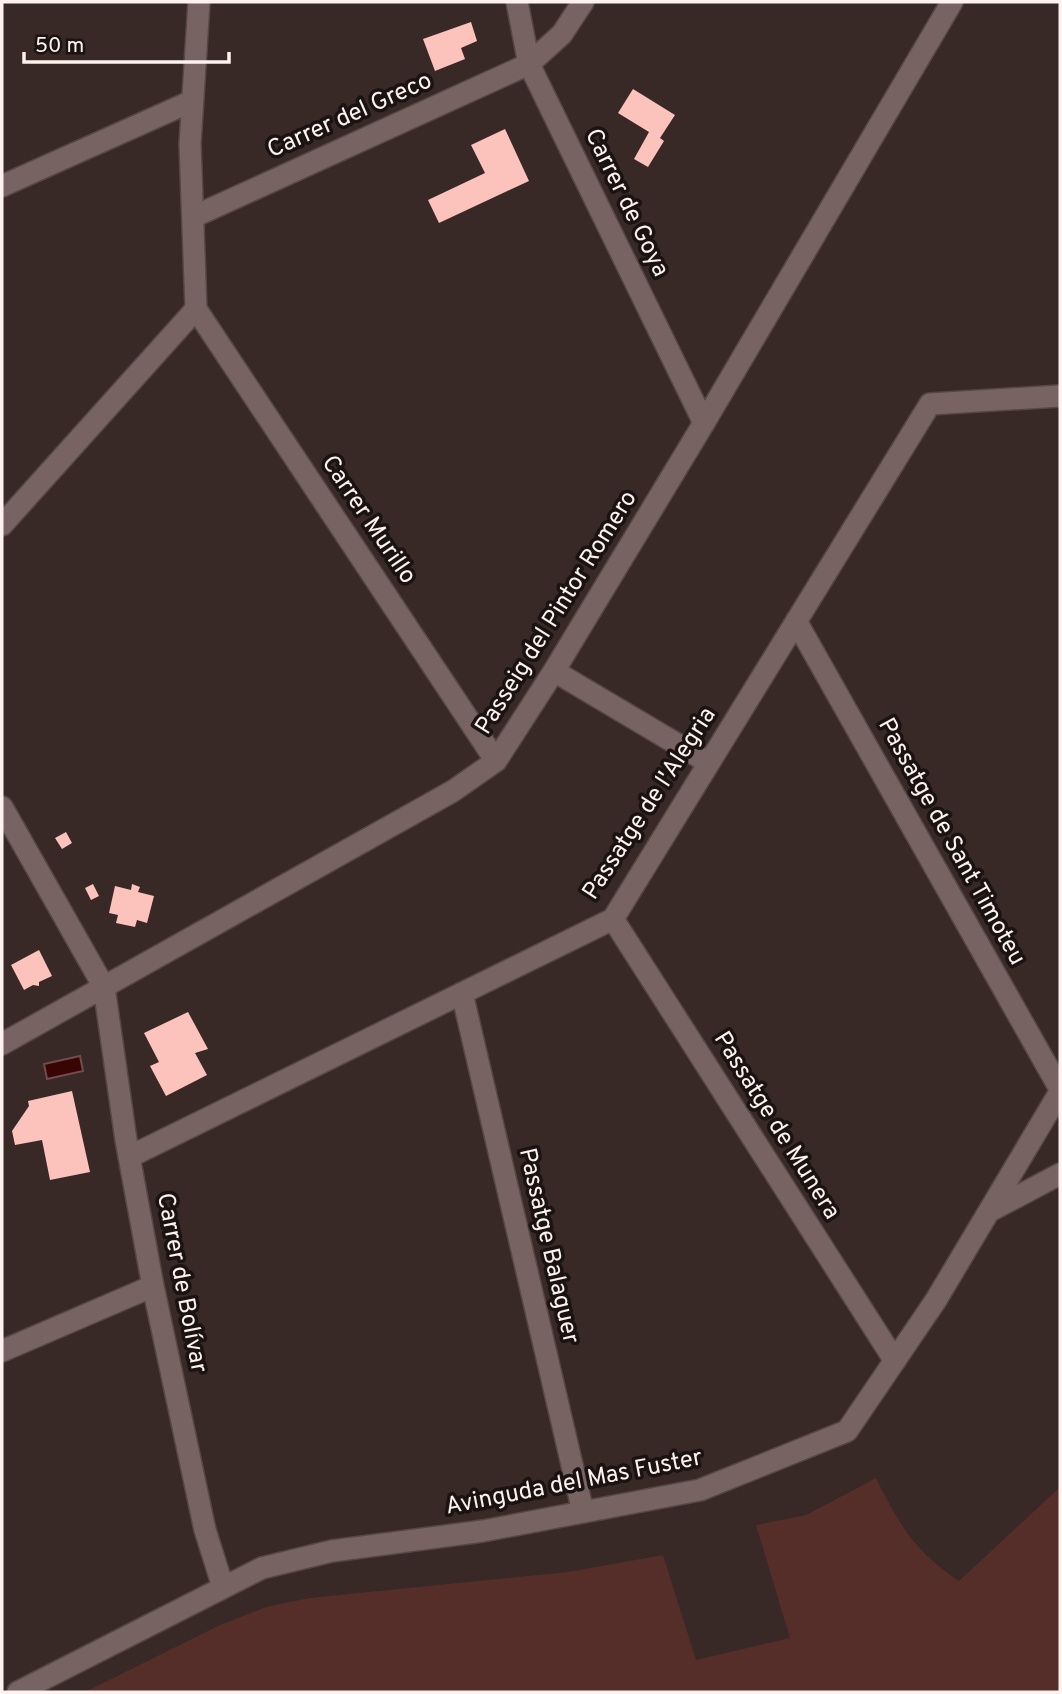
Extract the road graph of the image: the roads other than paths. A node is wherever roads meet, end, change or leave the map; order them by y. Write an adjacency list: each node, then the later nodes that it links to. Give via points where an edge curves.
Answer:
1 (199, 2): 6 (street)
2 (517, 2): 5 (street, Carrer de Goya)
3 (583, 2): 5 (street, Carrer del Greco, via 562,34)
4 (951, 2): 11 (street, Passeig del Pintor Romero)
5 (529, 64): 8 (street, Carrer del Greco); 11 (street, Carrer de Goya)
6 (192, 101): 7 (street); 8 (street)
7 (2, 186)
8 (193, 217): 9 (street)
9 (196, 309): 12 (street); 15 (street, Carrer Murillo)
10 (1060, 396): 13 (street, Passatge de l'Alegria, via 930,404)
11 (704, 423): 14 (street, Passeig del Pintor Romero)
12 (2, 525)
13 (796, 621): 16 (street, Passatge de l'Alegria); 22 (street, Passatge de Sant Timoteu)
14 (554, 671): 15 (street, Passeig del Pintor Romero); 16 (street)
15 (496, 761): 19 (street, Passeig del Pintor Romero, via 453,791)
16 (709, 763): 18 (street, Passatge de l'Alegria)
17 (2, 807): 19 (street)
18 (613, 919): 20 (street, Passatge de l'Alegria); 28 (street, Passatge de Munera)
19 (104, 987): 21 (street, Passeig del Pintor Romero); 23 (street, Carrer de Bolívar)
20 (462, 993): 23 (street, Passatge de l'Alegria); 29 (street, Passatge Balaguer)
21 (2, 1044)
22 (1060, 1091): 25 (street, Avinguda del Mas Fuster)
23 (129, 1157): 26 (street, Carrer de Bolívar)
24 (1060, 1174): 25 (street)
25 (988, 1212): 28 (street, Avinguda del Mas Fuster)
26 (153, 1286): 27 (street); 30 (street, Carrer de Bolívar, via 205,1530)
27 (2, 1351)
28 (895, 1361): 29 (street, Avinguda del Mas Fuster, via 847,1431 700,1490)
29 (583, 1512): 30 (street, Avinguda del Mas Fuster, via 332,1551 262,1568)
30 (223, 1587): 31 (street, Avinguda del Mas Fuster)
31 (19, 1692)

